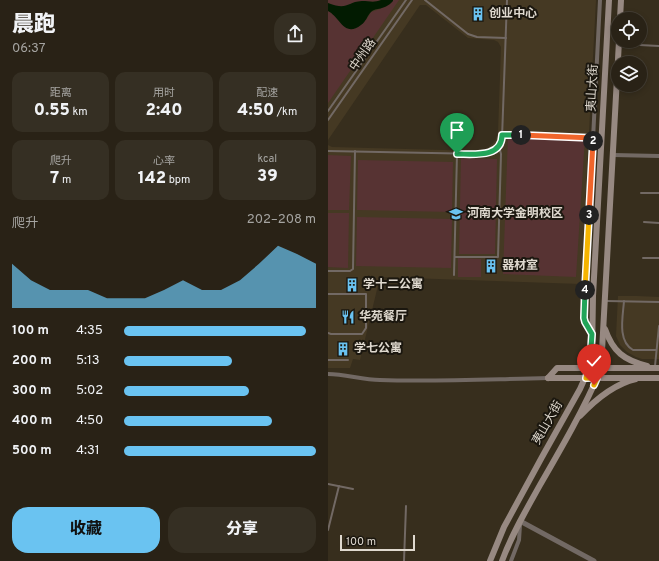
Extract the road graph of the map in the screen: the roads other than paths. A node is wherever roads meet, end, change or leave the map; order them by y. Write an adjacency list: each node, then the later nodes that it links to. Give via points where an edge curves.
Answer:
1 (406, 0): 13 (lane, 中州路)
2 (412, 0): 15 (lane, 中州路)
3 (425, 0): 9 (lane, via 468,34 477,37)
4 (507, 0): 9 (lane)
5 (600, 0): 17 (street)
6 (609, 0): 40 (main road, 夷山大街)
7 (621, 0): 8 (main road)
8 (620, 12)
9 (506, 38): 16 (lane)
10 (647, 45): 11 (lane)
11 (659, 46)
12 (619, 48): 22 (main road, 夷山大街)
13 (329, 107): 14 (lane, 中州路)
14 (328, 111)
15 (328, 120)
16 (502, 135): 17 (lane); 18 (lane)
17 (593, 138): 40 (street, via 584,318)
18 (499, 145): 21 (lane, via 491,152 483,154); 28 (lane, via 501,154 498,257)
19 (328, 151): 20 (lane)
20 (355, 151): 21 (lane); 31 (lane, via 353,269)
21 (457, 154): 28 (lane)
22 (613, 155): 23 (street); 34 (main road, 夷山大街)
23 (659, 156)
24 (641, 193): 25 (lane)
25 (659, 193)
26 (644, 222): 27 (lane)
27 (659, 222)
28 (455, 257): 32 (lane)
29 (643, 258): 30 (lane)
30 (659, 258)
31 (328, 271)
32 (454, 275)
33 (328, 294): 39 (lane, via 366,294 366,321 362,334)
34 (605, 300): 35 (lane); 37 (main road, 夷山大街)
35 (624, 301): 36 (lane); 41 (lane, via 624,339 633,350)
36 (659, 302)
37 (604, 325): 44 (main road, 夷山大街); 45 (main road, via 609,340 619,354)
38 (659, 326): 41 (lane)
39 (328, 333)
40 (592, 334): 46 (main road, 夷山大街)
41 (656, 350): 45 (lane)
42 (328, 360): 43 (lane)
43 (348, 360)
44 (601, 368): 45 (main road); 46 (main road); 51 (main road, 夷山大街)
45 (655, 368)
46 (589, 369): 49 (main road, via 557,368); 50 (main road, 夷山大街)
47 (328, 374): 49 (street, via 406,381)
48 (644, 377): 51 (main road); 52 (main road); 53 (main road, via 612,389 588,407)
49 (548, 378): 50 (main road)
50 (586, 378): 51 (main road); 61 (main road, 夷山大街, via 517,502)
51 (597, 378): 53 (main road, 夷山大街)
52 (659, 378)
53 (573, 424): 58 (main road, 夷山大街)
54 (328, 484): 55 (lane)
55 (339, 486): 56 (lane); 59 (lane)
56 (353, 489)
57 (406, 506): 60 (lane)
58 (520, 521): 62 (main road, 夷山大街); 63 (street, via 519,540); 64 (street)
59 (328, 530)
60 (404, 561)
61 (490, 561)
62 (502, 561)
63 (511, 561)
64 (594, 561)

